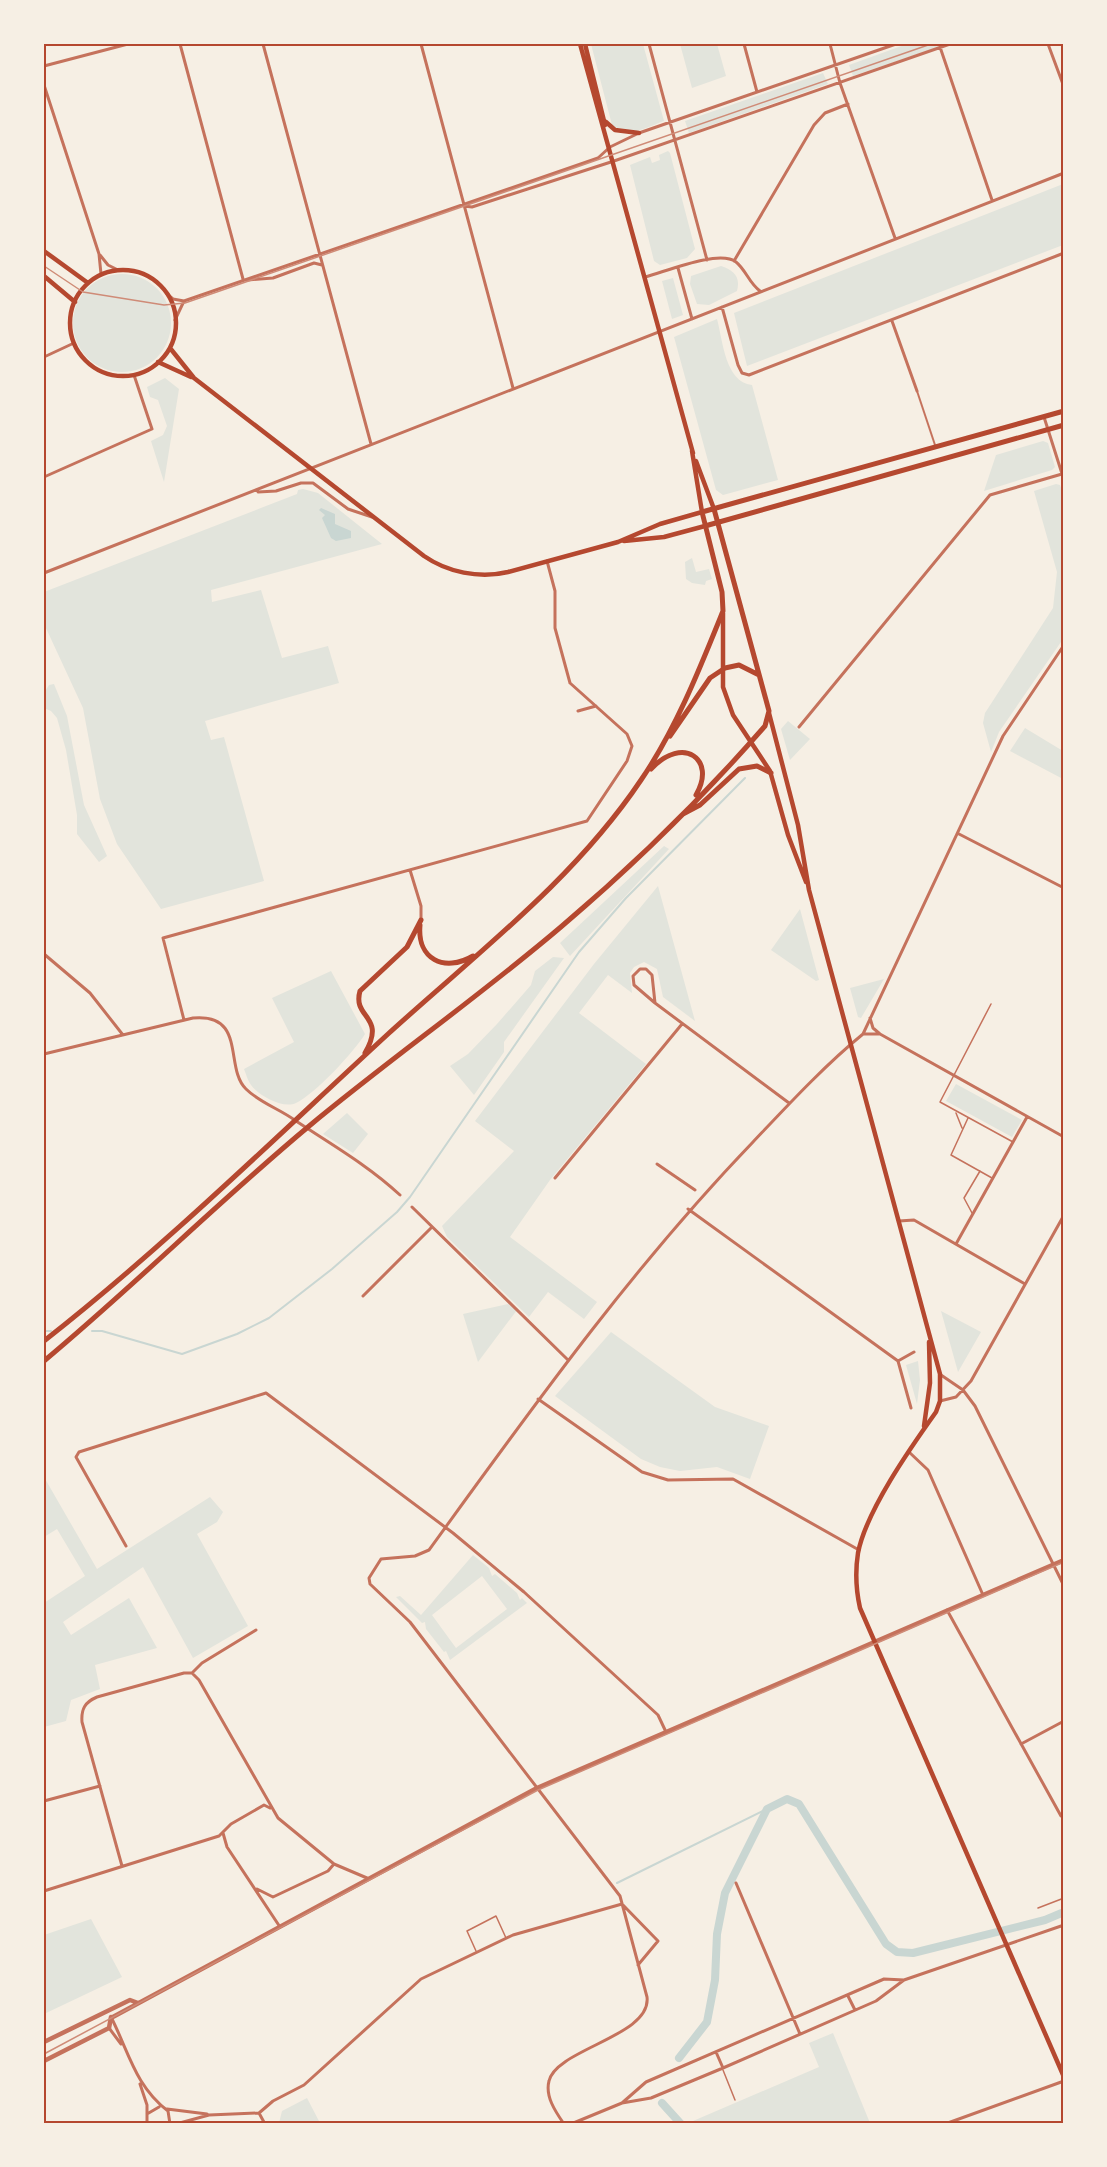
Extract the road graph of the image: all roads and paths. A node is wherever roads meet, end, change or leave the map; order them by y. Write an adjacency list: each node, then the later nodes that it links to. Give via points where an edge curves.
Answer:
1 (128, 44): 13 (street)
2 (180, 44): 44 (street)
3 (263, 44): 34 (street)
4 (421, 44): 29 (street)
5 (582, 44): 20 (main road); 23 (main road)
6 (649, 44): 21 (street)
7 (744, 44): 18 (street)
8 (830, 44): 14 (street)
9 (896, 44): 14 (street)
10 (951, 44): 12 (street)
11 (1048, 44): 17 (street)
12 (940, 47): 15 (street); 28 (street)
13 (44, 66)
14 (835, 66): 15 (street); 18 (street)
15 (840, 83): 19 (street); 24 (street)
16 (44, 85): 33 (street)
17 (1064, 87)
18 (757, 92): 21 (street)
19 (848, 104): 30 (street); 36 (street, via 825,113 814,125)
20 (605, 120): 22 (main road, via 615,130); 23 (main road)
21 (670, 122): 22 (street); 24 (street)
22 (639, 133): 25 (street)
23 (607, 137): 25 (main road)
24 (675, 140): 26 (street); 35 (street)
25 (610, 147): 26 (main road); 29 (street, via 598,158)
26 (614, 161): 29 (street, via 472,207); 43 (main road)
27 (1064, 173): 28 (street)
28 (992, 200): 30 (street)
29 (462, 206): 34 (street); 61 (street)
30 (895, 238): 46 (street)
31 (44, 251): 45 (main road)
32 (1064, 253): 53 (street)
33 (99, 254): 40 (street); 41 (street)
34 (319, 255): 37 (street); 38 (street); 44 (street)
35 (707, 260): 36 (street); 39 (street)
36 (734, 261): 46 (street)
37 (314, 263): 38 (street); 44 (street, via 273,278)
38 (322, 265): 67 (street)
39 (678, 268): 43 (street); 51 (street)
40 (118, 270): 41 (main road); 47 (main road, via 151,278)
41 (101, 274): 45 (main road)
42 (44, 276): 49 (main road)
43 (645, 277): 54 (main road)
44 (243, 280): 48 (street)
45 (88, 283): 49 (main road)
46 (760, 291): 50 (street)
47 (167, 294): 48 (street); 52 (main road)
48 (184, 301): 52 (street)
49 (75, 302): 55 (main road, via 70,319)
50 (722, 308): 51 (street); 53 (street, via 738,365 742,373 749,375)
51 (692, 319): 54 (street)
52 (176, 320): 56 (main road)
53 (892, 321): 62 (street)
54 (660, 332): 61 (street); 69 (main road)
55 (74, 343): 57 (street); 59 (main road, via 81,356 96,369 114,375)
56 (170, 348): 58 (main road); 60 (main road)
57 (44, 357)
58 (158, 362): 59 (main road); 60 (main road)
59 (134, 375): 72 (street, via 152,429)
60 (194, 378): 70 (main road)
61 (513, 388): 67 (street)
62 (917, 391): 68 (street)
63 (1064, 411): 64 (main road)
64 (1044, 417): 66 (street); 68 (main road)
65 (1064, 425): 66 (main road)
66 (1048, 430): 71 (street); 78 (main road)
67 (371, 444): 70 (street)
68 (935, 446): 75 (main road)
69 (692, 451): 75 (main road); 76 (main road)
70 (311, 469): 74 (street); 77 (main road)
71 (1062, 474): 73 (street); 90 (street, via 990,495)
72 (44, 477)
73 (1064, 480)
74 (254, 492): 77 (street, via 313,483 348,509); 82 (street)
75 (714, 509): 76 (main road); 78 (main road)
76 (702, 512): 79 (main road); 80 (main road)
77 (375, 519): 81 (main road, via 428,559 453,570 497,574)
78 (718, 522): 79 (main road); 86 (main road)
79 (705, 526): 80 (main road, via 664,537); 83 (main road)
80 (618, 542): 81 (main road)
81 (548, 561): 87 (street, via 555,589 555,628 568,678)
82 (44, 573)
83 (723, 611): 85 (main road); 92 (main road)
84 (1064, 645): 97 (street, via 1011,721)
85 (721, 669): 86 (main road, via 739,665); 91 (main road, via 729,705); 92 (main road, via 710,678)
86 (759, 675): 89 (main road)
87 (596, 706): 88 (street); 98 (street, via 627,734 632,746 587,821)
88 (578, 711)
89 (768, 711): 91 (main road, via 765,726); 100 (main road, via 798,825)
90 (800, 727)
91 (750, 741): 93 (main road); 95 (main road)
92 (661, 750): 94 (main road)
93 (771, 773): 96 (main road, via 757,766 739,769 700,805); 100 (main road)
94 (640, 781): 95 (main road, via 666,755 688,753 699,763 703,775); 102 (main road, via 567,871)
95 (690, 804): 96 (main road)
96 (679, 816): 122 (main road, via 562,927)
97 (958, 834): 99 (street); 106 (street)
98 (410, 870): 101 (street, via 421,906); 107 (street, via 163,938)
99 (1064, 888)
100 (809, 890): 112 (main road)
101 (421, 920): 102 (main road, via 424,947 443,964 465,961); 114 (main road, via 407,947 360,991 361,1009 374,1030 373,1041)
102 (486, 947): 114 (main road)
103 (44, 954): 111 (street, via 90,993)
104 (655, 1003): 104 (street, via 652,975 646,969 636,971 634,984); 108 (street)
105 (991, 1004): 115 (lane)
106 (870, 1016): 109 (street); 110 (street, via 873,1028)
107 (184, 1020): 111 (street); 120 (street, via 203,1017 225,1029 244,1087)
108 (682, 1024): 116 (street); 127 (street)
109 (863, 1034): 110 (street); 112 (street)
110 (880, 1034): 115 (street)
111 (123, 1035): 113 (street)
112 (851, 1044): 116 (street); 135 (main road)
113 (44, 1054)
114 (363, 1058): 120 (main road)
115 (952, 1075): 117 (lane, via 940,1102); 118 (street)
116 (789, 1103): 132 (street)
117 (955, 1111): 119 (lane); 121 (lane)
118 (1027, 1117): 123 (street); 124 (street)
119 (968, 1118): 121 (lane); 124 (lane)
120 (296, 1120): 122 (street); 141 (main road)
121 (962, 1128): 126 (lane, via 951,1155)
122 (306, 1129): 130 (street, via 367,1168); 144 (main road)
123 (1064, 1137)
124 (1013, 1142): 128 (street)
125 (657, 1164): 129 (street)
126 (980, 1171): 128 (lane); 133 (lane, via 964,1198)
127 (555, 1178)
128 (993, 1178): 133 (street)
129 (695, 1190)
130 (400, 1195)
131 (412, 1207): 136 (street)
132 (688, 1209): 143 (street); 145 (street)
133 (972, 1214): 137 (street)
134 (1064, 1215): 138 (street)
135 (899, 1221): 137 (street, via 914,1220); 140 (main road)
136 (432, 1227): 139 (street); 143 (street)
137 (956, 1244): 138 (street)
138 (1025, 1284): 147 (street)
139 (363, 1296)
140 (928, 1332): 146 (main road); 151 (main road, via 930,1383)
141 (44, 1341)
142 (914, 1352): 145 (street)
143 (567, 1359): 148 (street)
144 (44, 1360)
145 (898, 1361): 150 (street)
146 (940, 1374): 147 (street); 149 (main road)
147 (963, 1390): 149 (street, via 950,1400); 157 (street, via 979,1413)
148 (538, 1399): 153 (street); 155 (street, via 642,1472 668,1480 733,1479)
149 (940, 1401): 151 (main road)
150 (911, 1408)
151 (924, 1429): 152 (main road)
152 (909, 1452): 155 (main road, via 869,1523); 159 (street, via 928,1470)
153 (446, 1527): 154 (street, via 266,1393 79,1452 76,1457); 165 (street, via 658,1715); 168 (street, via 424,1553 381,1559 369,1578 370,1584 410,1622)
154 (126, 1546)
155 (859, 1550): 162 (main road, via 857,1595)
156 (1064, 1560): 157 (street)
157 (1052, 1566): 158 (street); 159 (street)
158 (1064, 1586)
159 (983, 1595): 160 (street)
160 (947, 1610): 162 (street); 166 (street)
161 (256, 1629): 163 (street)
162 (873, 1643): 165 (street); 185 (main road)
163 (192, 1673): 167 (street, via 99,1697 85,1705 82,1720); 170 (street, via 200,1680)
164 (1064, 1721): 166 (street)
165 (666, 1732): 168 (street)
166 (1021, 1744): 171 (street)
167 (100, 1786): 169 (street); 174 (street)
168 (537, 1788): 175 (street); 180 (street, via 620,1896)
169 (44, 1801)
170 (271, 1809): 172 (street, via 264,1805 256,1808); 173 (street)
171 (1063, 1817)
172 (223, 1833): 174 (street); 177 (street, via 227,1847)
173 (334, 1864): 175 (street); 177 (street, via 328,1871 273,1898)
174 (122, 1866): 178 (street)
175 (368, 1878): 183 (street)
176 (736, 1883): 195 (street)
177 (255, 1888): 183 (street)
178 (44, 1892)
179 (1064, 1899): 181 (lane)
180 (622, 1904): 184 (street); 187 (street); 187 (street, via 658,1941)
181 (1038, 1908)
182 (1064, 1925): 185 (street)
183 (280, 1927): 190 (street)
184 (507, 1939): 186 (street); 186 (lane, via 496,1916 467,1931)
185 (1005, 1944): 188 (street); 203 (main road)
186 (477, 1953): 209 (street, via 421,1979 304,2085)
187 (638, 1965): 216 (street, via 648,2001 644,2015 551,2075 549,2099)
188 (904, 1980): 189 (street, via 885,1979); 192 (street, via 891,1992)
189 (848, 1995): 192 (street); 195 (street)
190 (138, 2003): 191 (street, via 130,2000); 194 (street)
191 (112, 2008): 193 (street); 194 (street)
192 (855, 2010): 197 (street)
193 (102, 2013): 194 (street); 198 (street)
194 (111, 2018): 196 (street); 199 (street)
195 (794, 2018): 197 (street); 200 (street)
196 (109, 2028): 199 (street); 201 (street)
197 (800, 2034): 202 (street)
198 (44, 2042)
199 (121, 2044): 204 (street)
200 (716, 2052): 202 (street); 206 (street, via 646,2082)
201 (44, 2061)
202 (723, 2068): 205 (lane); 206 (street, via 651,2098)
203 (1064, 2079): 218 (street)
204 (139, 2080): 207 (street); 211 (street)
205 (735, 2100)
206 (622, 2103): 217 (street)
207 (161, 2107): 208 (street); 211 (street, via 153,2108)
208 (166, 2109): 210 (street); 213 (street)
209 (259, 2113): 210 (street); 215 (street)
210 (209, 2115): 214 (street)
211 (146, 2117): 212 (street)
212 (145, 2124)
213 (170, 2124)
214 (176, 2124)
215 (265, 2124)
216 (564, 2124)
217 (571, 2124)
218 (945, 2124)

